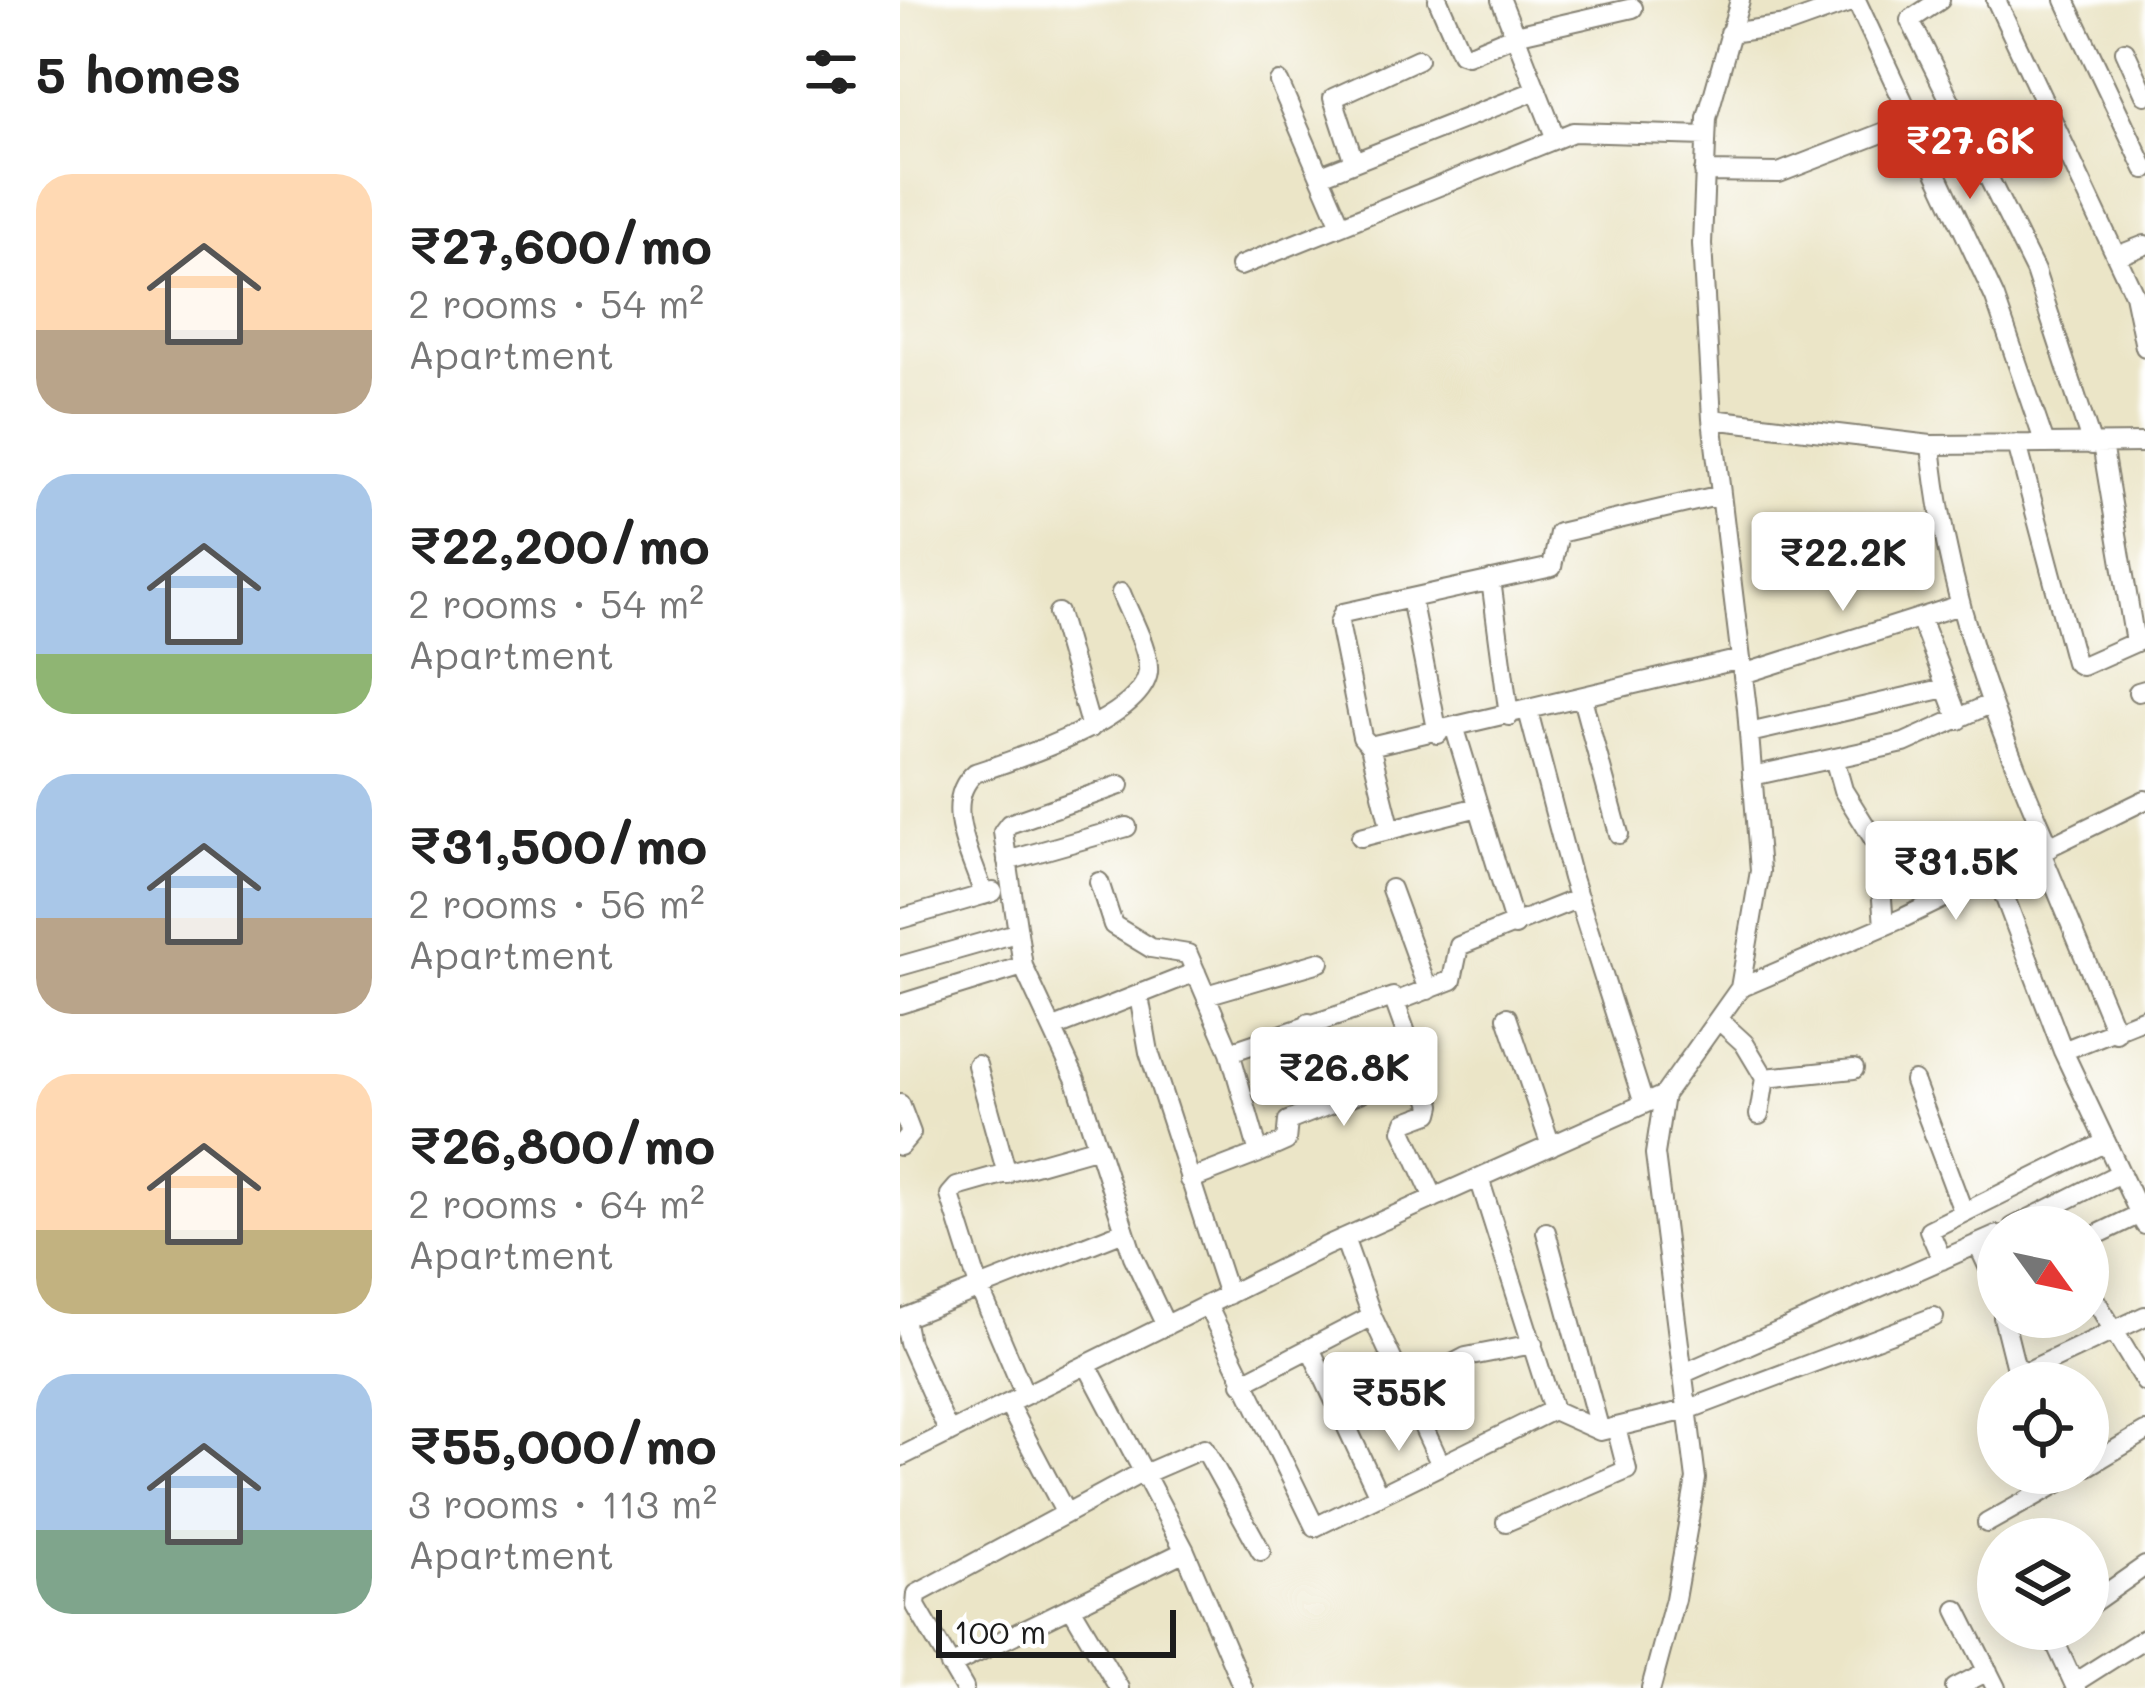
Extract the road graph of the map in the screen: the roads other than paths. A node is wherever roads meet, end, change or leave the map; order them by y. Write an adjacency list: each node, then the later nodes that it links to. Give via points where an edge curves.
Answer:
1 (1438, 0): 9 (street, via 1462,55)
2 (1501, 0): 9 (street)
3 (1740, 0): 8 (street)
4 (1940, 0): 32 (street, via 1910,20 2035,271)
5 (2065, 0): 19 (street)
6 (2003, 2): 24 (street)
7 (1633, 8): 9 (street)
8 (1729, 33): 15 (street, via 1786,25 1856,0); 16 (street)
9 (1515, 35): 13 (street)
10 (2125, 51): 14 (street)
11 (1418, 59): 18 (street, via 1333,98)
12 (1279, 82): 21 (street)
13 (1537, 90): 17 (street); 18 (street)
14 (2145, 95)
15 (1913, 121): 20 (street, via 1779,173); 31 (street, via 1995,298)
16 (1706, 136): 17 (street, via 1590,130); 20 (street)
17 (1556, 139): 22 (street)
18 (1354, 162): 21 (street)
19 (2145, 169)
20 (1704, 172): 28 (street)
21 (1321, 175): 22 (street)
22 (1340, 223): 25 (street)
23 (2145, 245): 24 (street)
24 (2117, 256): 26 (street)
25 (1240, 266)
26 (2140, 292): 27 (street)
27 (2145, 346)
28 (1712, 419): 33 (street); 34 (street)
29 (2145, 442): 32 (street)
30 (2017, 444): 31 (street); 33 (street); 41 (street, via 2075,662 2082,666)
31 (2045, 444): 32 (street)
32 (2097, 444): 41 (street)
33 (1931, 445): 38 (street)
34 (1721, 495): 35 (street, via 1558,532 1552,567); 42 (street)
35 (1490, 580): 37 (street); 46 (street)
36 (1121, 593): 48 (street, via 1147,677)
37 (1412, 598): 49 (street); 51 (street, via 1340,616)
38 (1960, 605): 40 (street); 45 (street)
39 (1058, 614): 48 (street)
40 (1920, 618): 42 (street); 43 (street)
41 (2140, 640)
42 (1742, 666): 44 (street); 50 (street)
43 (1946, 688): 47 (street); 50 (street)
44 (1582, 698): 46 (street); 59 (street)
45 (1990, 704): 47 (street); 61 (street)
46 (1518, 714): 49 (street); 68 (street)
47 (1959, 721): 52 (street)
48 (1091, 728): 67 (street, via 964,782 958,813)
49 (1447, 731): 51 (street); 56 (street)
50 (1749, 733): 53 (street)
51 (1370, 746): 58 (street)
52 (1834, 758): 53 (street); 71 (street, via 1878,846)
53 (1752, 776): 77 (street, via 1760,871)
54 (1120, 785): 62 (street, via 1010,824 1003,832)
55 (2145, 800): 61 (street)
56 (1478, 807): 58 (street); 70 (street)
57 (1127, 827): 62 (street)
58 (1391, 830): 60 (street)
59 (1619, 835)
60 (1361, 837)
61 (2046, 850): 63 (street); 88 (street)
62 (1007, 861): 65 (street)
63 (1996, 874): 71 (street); 90 (street)
64 (1099, 882): 76 (street, via 1113,925 1151,947 1184,950)
65 (1009, 887): 67 (street); 72 (street)
66 (1391, 889): 78 (street)
67 (984, 895): 69 (street)
68 (1579, 898): 70 (street); 98 (street)
69 (900, 919)
70 (1515, 926): 78 (street, via 1459,946 1452,980)
71 (1884, 926): 77 (street)
72 (1016, 933): 74 (street); 75 (street)
73 (1320, 962): 79 (street)
74 (900, 965)
75 (1023, 966): 82 (street); 87 (street)
76 (1196, 972): 79 (street); 80 (street)
77 (1740, 988): 85 (street)
78 (1428, 990): 81 (street)
79 (1206, 995): 89 (street)
80 (1138, 996): 87 (street); 109 (street)
81 (1395, 1002): 86 (street, via 1387,996); 93 (street)
82 (900, 1004)
83 (1507, 1018): 103 (street)
84 (2145, 1018): 88 (street)
85 (1720, 1021): 94 (street); 96 (street)
86 (1309, 1024): 89 (street); 97 (street)
87 (1054, 1028): 104 (street)
88 (2116, 1034): 90 (street)
89 (1230, 1052): 105 (street)
90 (2063, 1052): 101 (street)
91 (977, 1065): 107 (street)
92 (1854, 1069): 94 (street)
93 (1418, 1070): 97 (street); 110 (street, via 1431,1111 1403,1130)
94 (1765, 1078): 100 (street)
95 (1914, 1081): 112 (street)
96 (1664, 1095): 98 (street); 136 (street, via 1655,1154)
97 (1340, 1102): 105 (street, via 1288,1121 1288,1140)
98 (1644, 1104): 103 (street)
99 (900, 1105): 102 (street, via 910,1133)
100 (1759, 1115)
101 (2106, 1142): 106 (street); 112 (street)
102 (900, 1146)
103 (1551, 1146): 108 (street)
104 (1098, 1147): 107 (street); 114 (street)
105 (1259, 1153): 109 (street)
106 (2120, 1173): 111 (street); 113 (street)
107 (1007, 1174): 120 (street, via 950,1195)
108 (1479, 1178): 110 (street); 133 (street)
109 (1189, 1180): 121 (street)
110 (1434, 1198): 117 (street)
111 (2055, 1206)
112 (1963, 1211): 119 (street, via 1929,1230)
113 (2143, 1219): 115 (street)
114 (1124, 1231): 120 (street); 128 (street)
115 (2109, 1231)
116 (1546, 1232): 143 (street)
117 (1344, 1238): 121 (street); 123 (street)
118 (1977, 1245): 119 (street)
119 (1942, 1261): 136 (street)
120 (979, 1287): 126 (street); 140 (street)
121 (1228, 1295): 122 (street)
122 (1207, 1305): 128 (street); 138 (street)
123 (1372, 1316): 134 (street); 139 (street)
124 (2145, 1316): 129 (street)
125 (1934, 1317): 142 (street)
126 (902, 1318): 145 (street)
127 (2109, 1323): 129 (street)
128 (1166, 1326): 135 (street)
129 (2115, 1333): 130 (street); 137 (street)
130 (2109, 1336)
131 (2008, 1338): 132 (street, via 2015,1365 2026,1372)
132 (2104, 1338)
133 (1533, 1344): 139 (street, via 1466,1357); 141 (street)
134 (1310, 1348): 138 (street); 151 (street)
135 (1087, 1365): 140 (street); 149 (street)
136 (1682, 1374): 142 (street)
137 (2145, 1382)
138 (1242, 1383): 151 (street, via 1309,1525)
139 (1406, 1389): 148 (street)
140 (1016, 1400): 145 (street); 152 (street)
141 (1553, 1410): 143 (street); 148 (street)
142 (1687, 1410): 143 (street); 170 (street, via 1696,1479)
143 (1608, 1429): 154 (street, via 1627,1470)
144 (2145, 1432): 146 (street)
145 (949, 1433): 147 (street)
146 (2109, 1453)
147 (900, 1457)
148 (1440, 1462): 151 (street)
149 (1143, 1473): 152 (street); 155 (street); 156 (street, via 1204,1448)
150 (2039, 1494): 153 (street)
151 (1379, 1496)
152 (1065, 1512): 161 (street, via 925,1586 916,1594)
153 (1996, 1518)
154 (1506, 1522)
155 (1185, 1551): 159 (street); 169 (street)
156 (1261, 1552)
157 (2145, 1566): 158 (street)
158 (2109, 1591)
159 (1071, 1607): 166 (street); 167 (street)
160 (1957, 1610): 165 (street)
161 (920, 1613): 162 (street); 166 (street)
162 (900, 1623)
163 (2145, 1638): 168 (street)
164 (2059, 1650): 168 (street)
165 (1992, 1680): 171 (street)
166 (957, 1681)
167 (1111, 1686)
168 (2075, 1686)
169 (1243, 1688)
170 (1651, 1688)
171 (1955, 1688)

